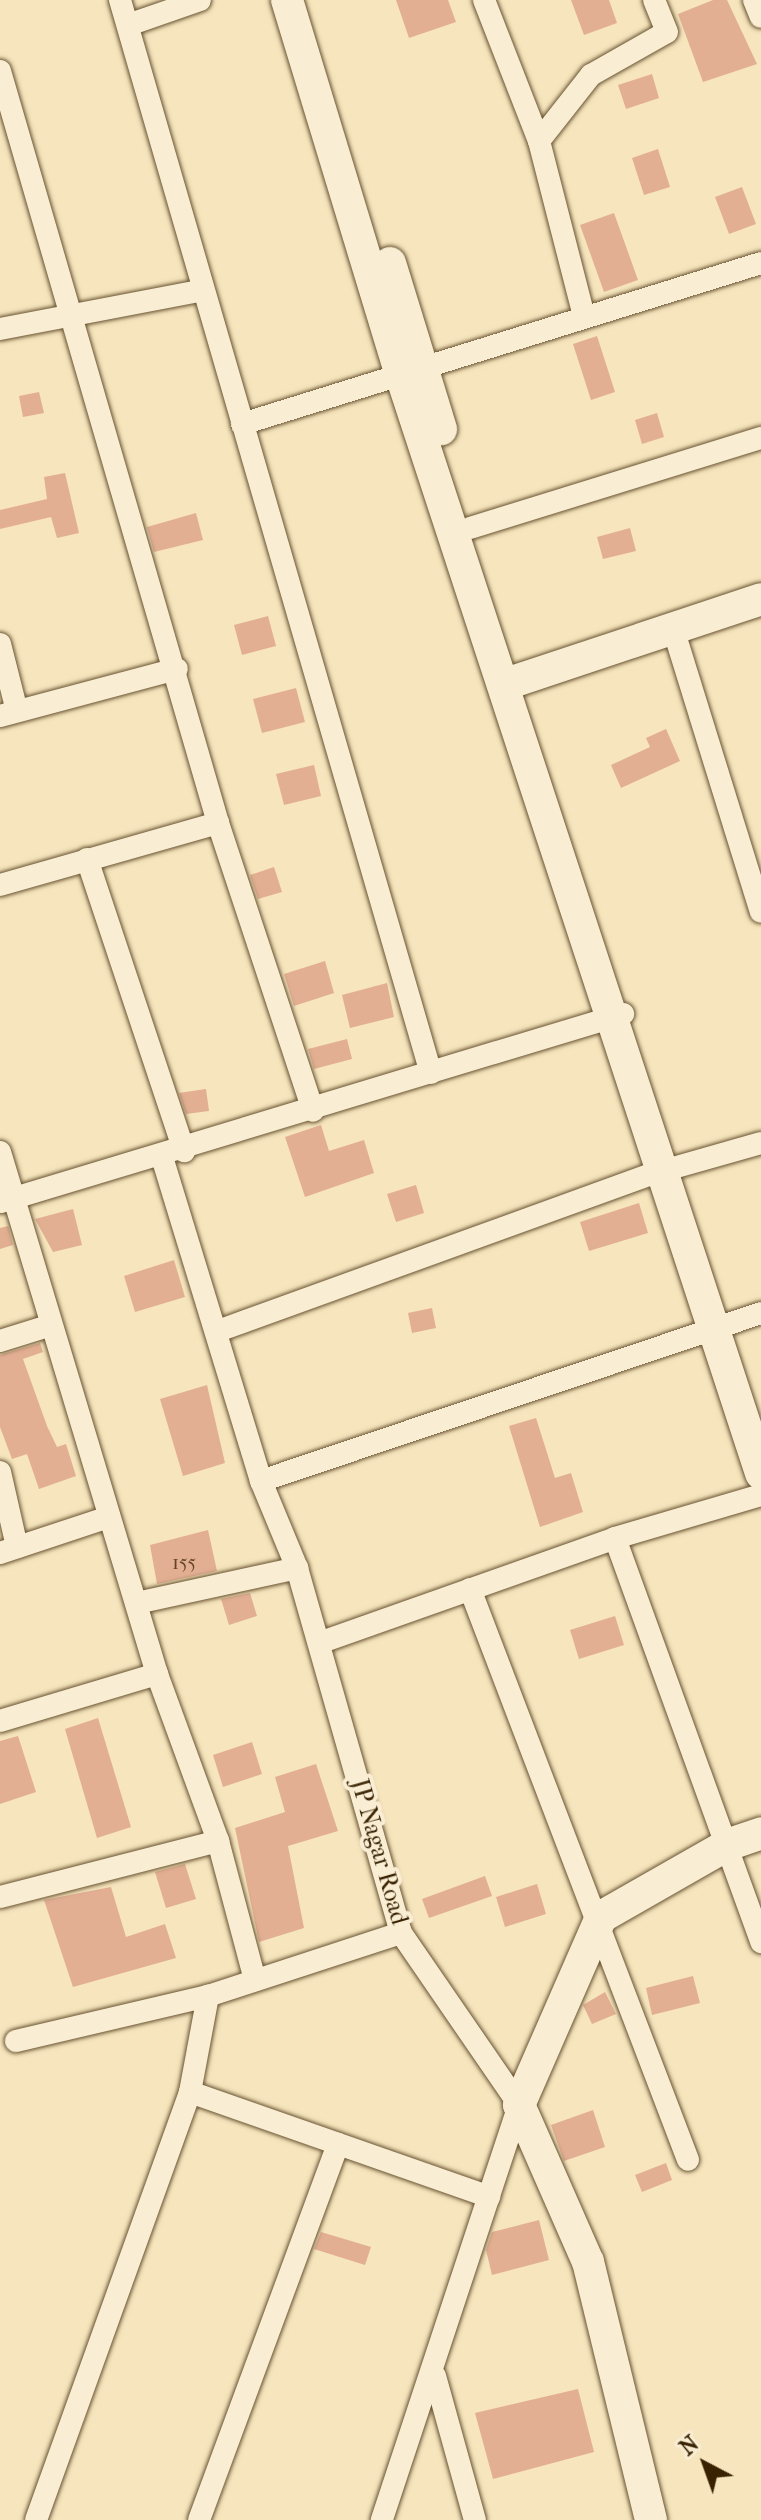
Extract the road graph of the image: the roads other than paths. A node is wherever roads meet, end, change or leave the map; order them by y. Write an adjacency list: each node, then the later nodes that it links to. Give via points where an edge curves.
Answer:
1 (120, 0): 9 (street)
2 (200, 0): 9 (street)
3 (287, 0): 17 (street)
4 (308, 0): 17 (street)
5 (484, 0): 11 (street)
6 (654, 0): 11 (street, via 667,32 591,75)
7 (754, 0): 8 (street)
8 (761, 17)
9 (128, 25): 13 (street)
10 (0, 71): 14 (street)
11 (539, 141): 15 (street)
12 (761, 263): 15 (street)
13 (200, 291): 14 (street); 18 (street)
14 (68, 316): 16 (street); 24 (street)
15 (584, 316): 17 (street)
16 (0, 329)
17 (412, 371): 18 (street); 20 (street); 31 (street)
18 (242, 424): 32 (street)
19 (761, 438): 20 (street)
20 (470, 528): 25 (street)
21 (761, 599): 22 (street)
22 (672, 625): 25 (street); 30 (street)
23 (0, 644): 26 (street)
24 (177, 669): 26 (street); 27 (street)
25 (518, 680): 31 (street)
26 (8, 714)
27 (218, 823): 28 (street); 33 (street)
28 (87, 859): 29 (street); 36 (street, JP Nagar Road)
29 (0, 885)
30 (761, 912)
31 (616, 1016): 32 (street); 37 (street)
32 (431, 1073): 33 (street)
33 (313, 1111): 36 (street)
34 (761, 1143): 37 (street)
35 (0, 1152): 38 (street)
36 (173, 1154): 38 (street); 42 (street, JP Nagar Road)
37 (666, 1170): 41 (street); 42 (street)
38 (7, 1200): 40 (street)
39 (761, 1313): 41 (street)
40 (51, 1325): 43 (street); 49 (street)
41 (719, 1326): 44 (street); 46 (street); 47 (street)
42 (218, 1331): 47 (street, JP Nagar Road)
43 (0, 1341)
44 (761, 1425)
45 (0, 1472): 51 (street)
46 (761, 1473)
47 (261, 1481): 52 (street, JP Nagar Road)
48 (761, 1495): 50 (street)
49 (109, 1517): 51 (street); 54 (street)
50 (615, 1538): 53 (street); 60 (street)
51 (9, 1550)
52 (297, 1568): 54 (street); 55 (street, JP Nagar Road)
53 (470, 1589): 55 (street); 62 (street)
54 (137, 1603): 56 (street)
55 (319, 1643): 63 (street, JP Nagar Road)
56 (157, 1674): 57 (street); 59 (street)
57 (0, 1721)
58 (761, 1833): 60 (street)
59 (218, 1841): 61 (street); 65 (street)
60 (727, 1845): 62 (street); 64 (street)
61 (0, 1897)
62 (601, 1917): 69 (street); 71 (street)
63 (401, 1933): 65 (street); 69 (street, JP Nagar Road)
64 (761, 1942)
65 (255, 1980): 66 (street)
66 (208, 1996): 67 (street); 68 (street)
67 (16, 2041)
68 (190, 2092): 70 (street); 74 (street)
69 (519, 2105): 72 (street); 78 (street, JP Nagar Road, via 588,2262)
70 (338, 2144): 72 (street); 75 (street)
71 (688, 2160)
72 (489, 2197): 73 (street)
73 (435, 2376): 76 (street); 77 (street)
74 (36, 2520)
75 (199, 2520)
76 (382, 2520)
77 (475, 2520)
78 (651, 2520)

